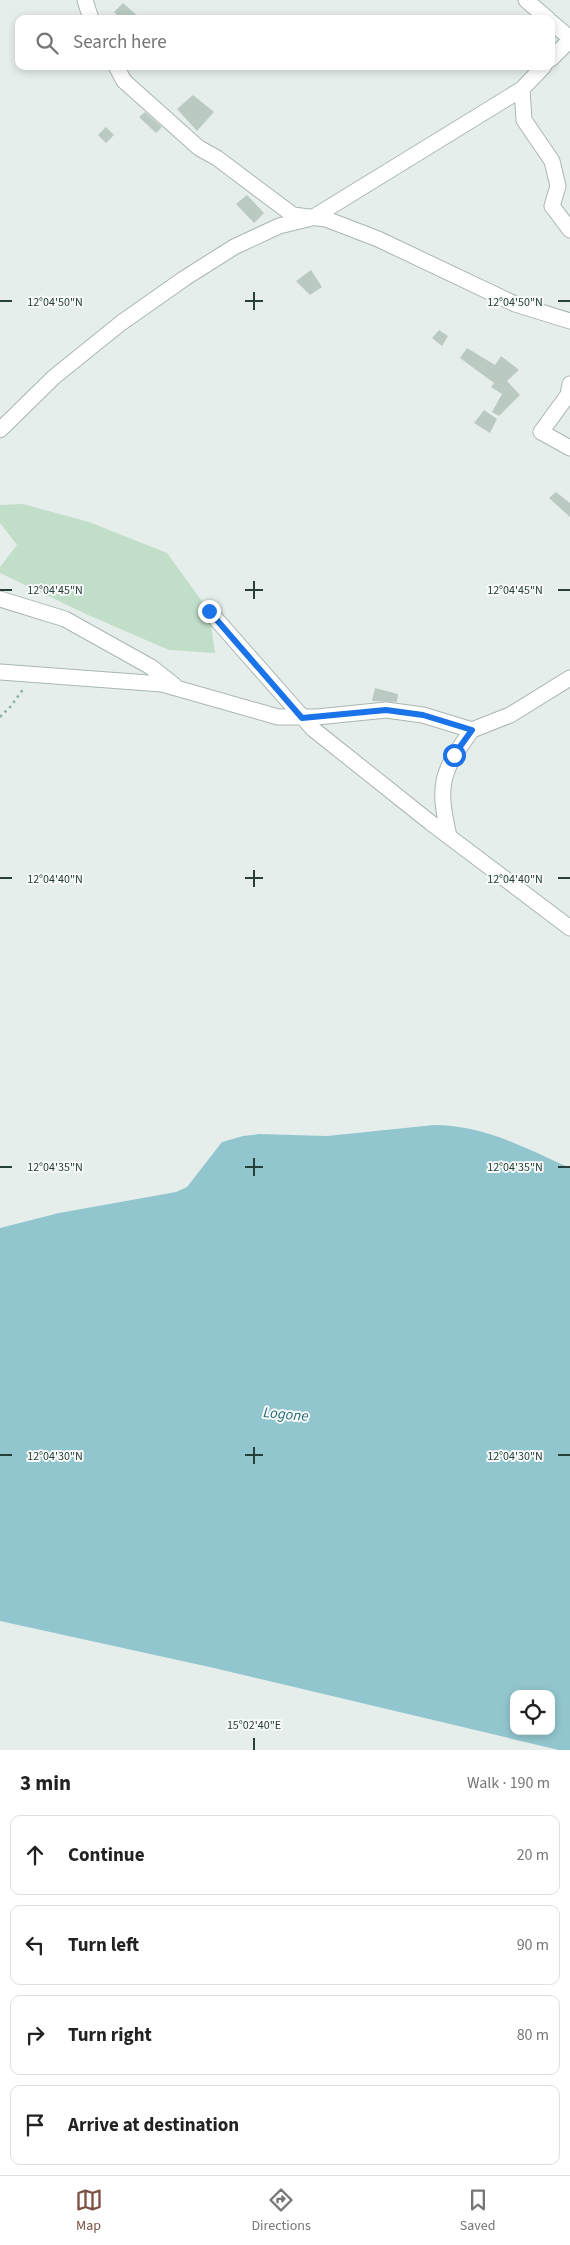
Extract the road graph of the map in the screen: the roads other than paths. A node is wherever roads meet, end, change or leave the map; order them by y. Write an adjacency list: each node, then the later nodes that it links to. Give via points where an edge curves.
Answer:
1 (86, 0): 3 (street)
2 (526, 0): 4 (street)
3 (90, 15)
4 (543, 15)
5 (555, 26): 6 (street)
6 (570, 39): 7 (street)
7 (555, 55)
8 (118, 70): 11 (street, via 124,81 199,148 293,215)
9 (540, 70): 10 (street)
10 (522, 89): 11 (street); 12 (street, via 524,120 552,161 558,186 552,206)
11 (312, 218): 13 (street, via 326,219 378,239 515,304); 15 (street, via 279,226 234,247 185,278 121,323 54,377)
12 (570, 230)
13 (570, 321)
14 (570, 384): 16 (street, via 568,396 541,432)
15 (0, 430)
16 (570, 448)
17 (0, 599): 21 (street, via 65,619 151,667)
18 (209, 611): 22 (street)
19 (0, 672): 21 (street)
20 (570, 678): 23 (street, via 510,715)
21 (176, 687): 22 (street, via 267,714)
22 (302, 718): 23 (street, via 386,710 423,715); 24 (street)
23 (472, 730): 24 (street, via 443,778 442,803)
24 (448, 836): 25 (street)
25 (570, 928)

